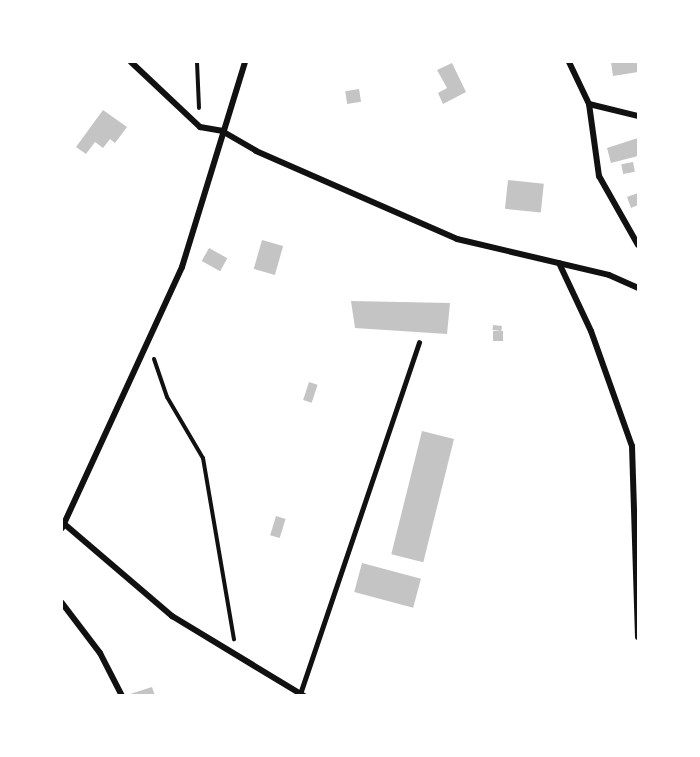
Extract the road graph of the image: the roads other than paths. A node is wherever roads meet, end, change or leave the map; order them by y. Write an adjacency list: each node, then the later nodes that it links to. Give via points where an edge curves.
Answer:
1 (131, 62): 6 (street, via 200,127)
2 (245, 62): 6 (street)
3 (569, 62): 4 (street)
4 (589, 104): 5 (street); 7 (street, via 599,176)
5 (639, 116)
6 (222, 131): 8 (street, via 256,151 458,239); 11 (street, via 182,267)
7 (639, 246)
8 (559, 263): 9 (street); 13 (street, via 591,331 632,446)
9 (639, 288)
10 (418, 343): 14 (lane)
11 (62, 524): 14 (street, via 172,616)
12 (62, 603): 15 (street, via 100,653)
13 (639, 638)
14 (302, 695)
15 (122, 696)

